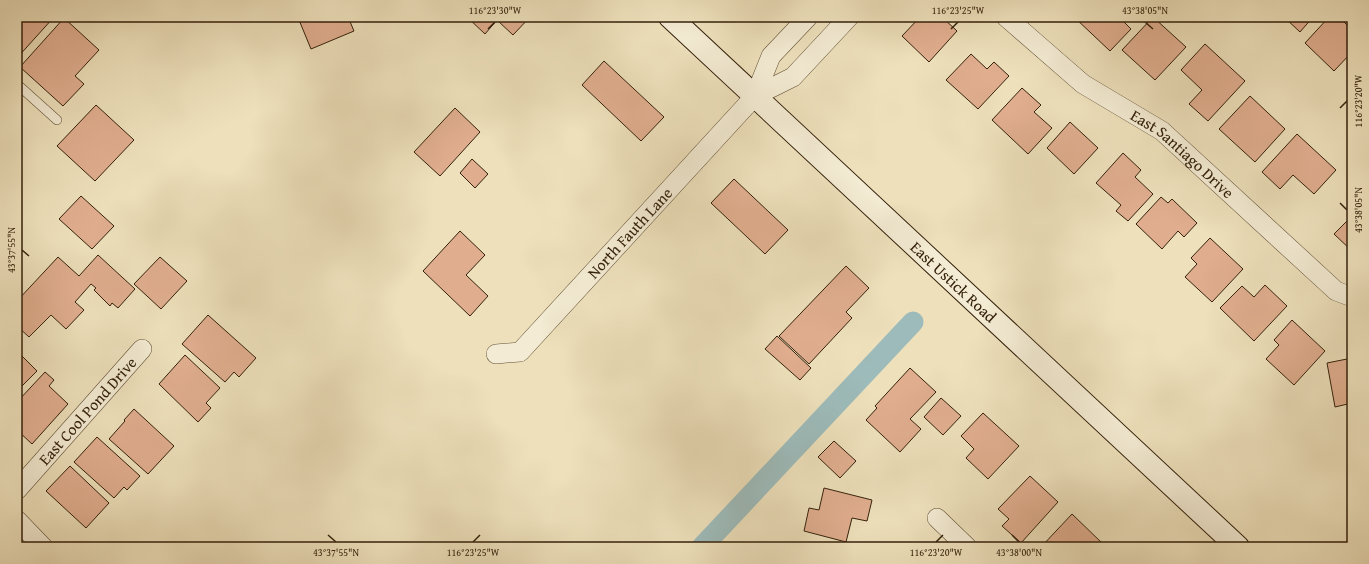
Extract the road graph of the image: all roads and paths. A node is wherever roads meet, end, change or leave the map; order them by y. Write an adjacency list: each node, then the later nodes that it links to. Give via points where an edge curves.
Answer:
1 (670, 17): 6 (main road, East Ustick Road)
2 (808, 17): 6 (street, via 771,56)
3 (849, 17): 6 (street, via 793,77)
4 (1006, 17): 8 (street, East Santiago Drive, via 1083,84 1162,131 1336,291)
5 (17, 84): 7 (lane)
6 (754, 96): 10 (street, North Fauth Lane, via 520,352); 16 (main road, East Ustick Road)
7 (57, 120)
8 (1352, 297)
9 (142, 350): 11 (street, East Cool Pond Drive)
10 (496, 354)
11 (17, 490)
12 (937, 518): 15 (street)
13 (17, 520): 14 (street)
14 (43, 547)
15 (967, 547)
16 (1238, 547)

